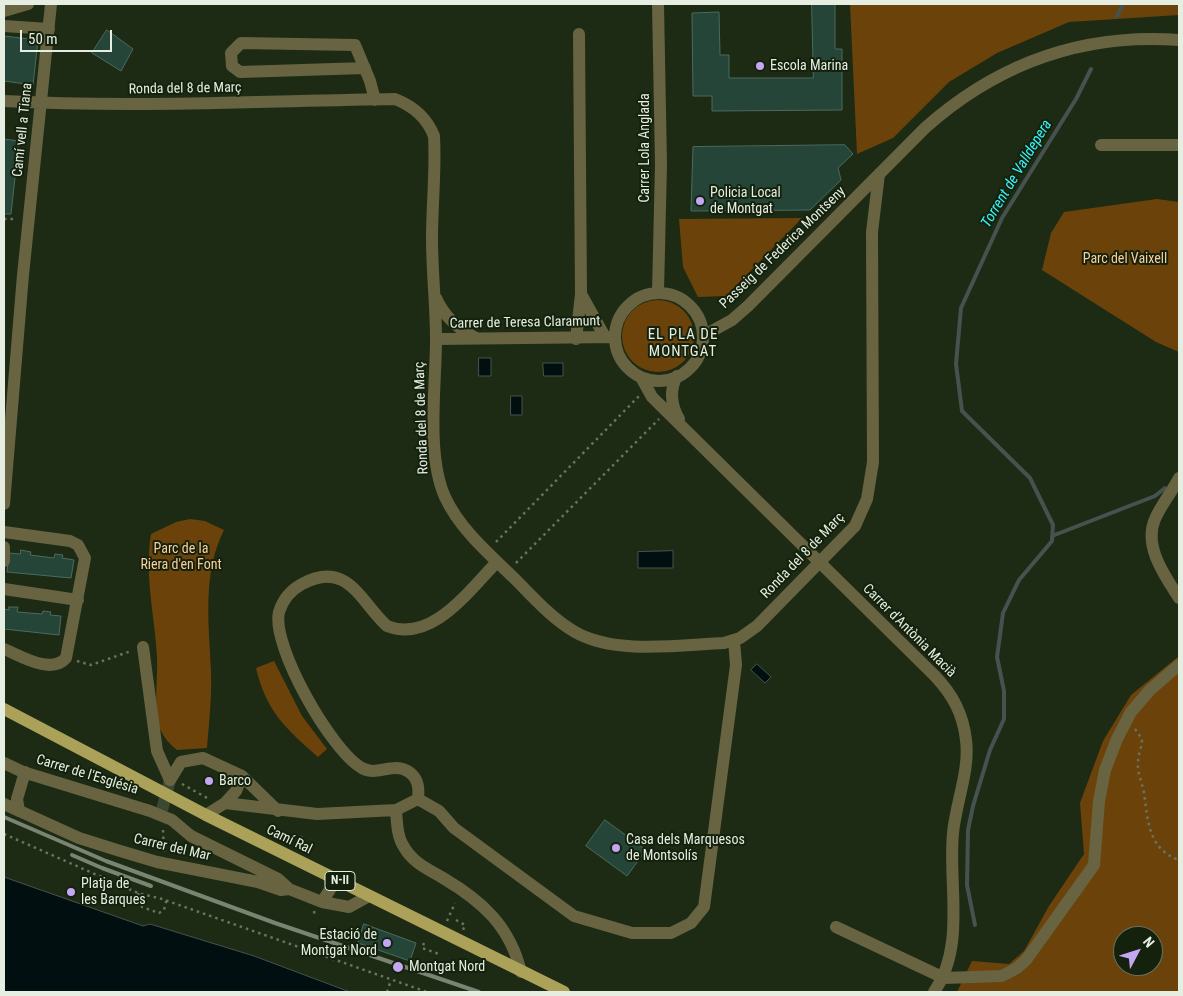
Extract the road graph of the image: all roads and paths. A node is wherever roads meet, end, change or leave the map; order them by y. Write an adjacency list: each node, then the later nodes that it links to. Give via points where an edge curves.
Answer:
1 (28, 4): 4 (street)
2 (50, 4): 6 (street, Camí vell a Tiana)
3 (658, 4): 17 (street, Carrer Lola Anglada, via 661,164)
4 (4, 10)
5 (4, 26): 6 (street)
6 (49, 29): 12 (street, Camí vell a Tiana)
7 (579, 34): 18 (street)
8 (1179, 40): 15 (street, via 1132,39 1088,44 1018,66 983,83 952,104)
9 (365, 68): 9 (street, via 240,72 232,66 231,53 241,43 355,44); 10 (street)
10 (376, 100): 12 (street, Ronda del 8 de Març); 16 (street, Ronda del 8 de Març, via 404,102 425,119 434,136)
11 (4, 101): 12 (street, Ronda del 8 de Març)
12 (41, 104): 30 (street, Camí vell a Tiana)
13 (1101, 145): 14 (street)
14 (1179, 145)
15 (879, 174): 19 (street, Passeig de Federica Montseny, via 748,306 732,320); 36 (street, Ronda del 8 de Març, via 872,232 873,475 867,499 854,526)
16 (434, 292): 21 (street, Ronda del 8 de Març); 22 (street, Ronda del 8 de Març, via 448,317)
17 (658, 292): 19 (street, via 681,298 699,321); 20 (street, via 646,294 623,312)
18 (581, 294): 20 (street); 23 (street)
19 (703, 336): 24 (street, via 701,353 695,362)
20 (609, 337): 23 (street, Carrer de Teresa Claramunt); 25 (street, via 622,360)
21 (436, 339): 22 (street, Carrer de Teresa Claramunt); 35 (street, Ronda del 8 de Març, via 434,390 440,482 445,497 460,520)
22 (478, 339): 23 (street, Carrer de Teresa Claramunt)
23 (576, 339)
24 (676, 376): 25 (street, via 653,381); 28 (street, Carrer d'Antònia Macià, via 672,384 672,403)
25 (641, 377): 28 (street, Carrer d'Antònia Macià, via 652,397)
26 (640, 395): 32 (path)
27 (662, 416): 37 (path)
28 (683, 428): 36 (street, Carrer d'Antònia Macià)
29 (1179, 478): 39 (street, via 1152,528 1156,557)
30 (4, 504)
31 (4, 532): 40 (street, via 70,541 78,545 85,558)
32 (496, 542)
33 (4, 547): 34 (street)
34 (4, 561)
35 (497, 562): 41 (street, Ronda del 8 de Març, via 564,624 599,642 661,645); 53 (street, via 441,617 414,630 387,626 355,588 328,578 308,581 293,590 279,612 279,633 286,652 304,691 330,734 352,762 365,770 399,768 410,772 418,782)
36 (819, 562): 41 (street, Ronda del 8 de Març, via 757,626); 80 (street, Carrer d'Antònia Macià, via 944,685 962,718 967,753 953,832 954,922)
37 (516, 563)
38 (4, 589): 40 (street)
39 (1179, 598)
40 (78, 600): 44 (street)
41 (734, 640): 53 (street, via 736,665 704,907 691,924 671,933 632,933 574,916 454,828 439,811)
42 (143, 648): 44 (path, via 91,665); 50 (street, via 157,751 170,780 181,762 203,758)
43 (4, 649): 44 (street, via 46,665 55,665)
44 (66, 658)
45 (1179, 664): 47 (street, via 1150,690)
46 (4, 709): 60 (main road, Camí Ral / N-II)
47 (1126, 722): 65 (path, via 1142,739 1138,773 1144,790 1148,826 1155,843); 80 (street, via 1105,770 1099,801 1097,855 1090,873 1017,968 993,977)
48 (4, 763): 49 (street, Carrer de l'Església)
49 (25, 772): 57 (street, via 17,799); 59 (street, Carrer de l'Església)
50 (242, 776): 54 (street); 58 (street)
51 (187, 787): 52 (path)
52 (209, 799)
53 (418, 799): 56 (street)
54 (226, 803): 58 (street); 60 (street)
55 (4, 804): 57 (street, Carrer del Mar)
56 (396, 810): 58 (street, via 317,814); 79 (street, via 402,846 412,858 464,891 496,920 509,937)
57 (19, 811): 67 (street, Carrer del Mar, via 79,838 157,862 258,882 281,890)
58 (278, 811)
59 (162, 813): 64 (path); 67 (street, Carrer de l'Església, via 191,836 278,879)
60 (206, 815): 66 (main road, Camí Ral / N-II)
61 (5, 834): 68 (path)
62 (302, 836): 63 (path)
63 (296, 848)
64 (165, 858)
65 (1179, 860)
66 (336, 880): 69 (main road, Camí Ral / N-II); 71 (street)
67 (289, 889): 71 (street, Carrer del Mar)
68 (138, 893): 70 (path, via 142,907 158,913 164,910); 81 (path)
69 (369, 896): 71 (street, Carrer del Mar, via 349,907); 79 (main road, Camí Ral / N-II)
70 (167, 898)
71 (322, 902)
72 (455, 903): 74 (path, via 446,921)
73 (456, 920): 75 (path)
74 (440, 921)
75 (465, 925)
76 (836, 928): 80 (street)
77 (424, 943): 78 (path, via 422,948)
78 (439, 954)
79 (520, 972): 84 (main road, Camí Ral / N-II)
80 (944, 978): 85 (street)
81 (391, 980): 82 (path); 83 (path)
82 (387, 992)
83 (427, 992)
84 (564, 992)
85 (934, 992)

